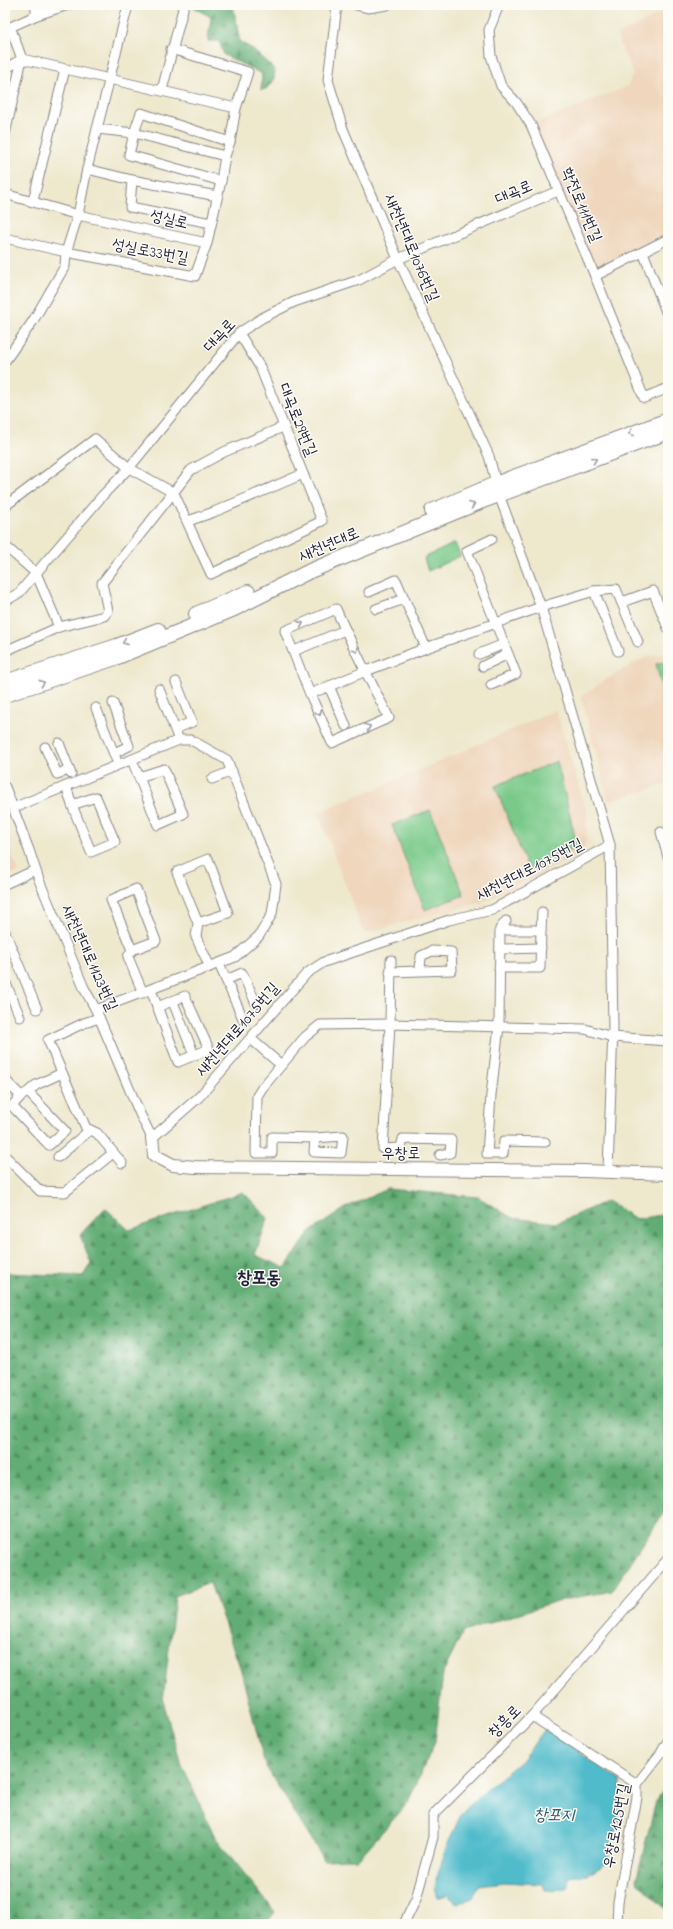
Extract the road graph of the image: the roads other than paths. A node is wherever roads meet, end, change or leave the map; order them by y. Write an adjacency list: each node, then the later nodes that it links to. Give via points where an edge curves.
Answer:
1 (35, 5): 9 (street)
2 (68, 5): 9 (street)
3 (128, 5): 15 (street)
4 (184, 5): 11 (street)
5 (337, 5): 37 (street, 새천년대로1076번길, via 328,80 343,129)
6 (356, 5): 7 (street, via 368,8)
7 (387, 5)
8 (499, 5): 26 (street, 학전로111번길, via 489,30 491,56 501,86 516,102 531,125)
9 (36, 15): 10 (street)
10 (8, 29): 12 (street)
11 (171, 49): 16 (street); 17 (street, 성실로, via 248,72)
12 (22, 59): 13 (street); 14 (street); 19 (street)
13 (5, 69)
14 (65, 69): 15 (street); 29 (street)
15 (109, 79): 16 (street); 18 (street)
16 (162, 90): 17 (street)
17 (236, 108): 21 (street, 성실로)
18 (97, 129): 20 (street); 23 (street)
19 (5, 134)
20 (134, 134): 21 (street, via 141,113); 22 (street); 25 (street, via 129,155)
21 (230, 142): 22 (street, 성실로)
22 (225, 156): 25 (street, 성실로)
23 (87, 170): 24 (street, 성실로); 30 (street)
24 (132, 180): 28 (street, 성실로); 31 (street, via 130,207)
25 (221, 181): 28 (street, 성실로)
26 (558, 191): 37 (street, 대곡로); 38 (street, 학전로111번길)
27 (5, 194): 29 (street, 성실로)
28 (217, 196): 31 (street, 성실로)
29 (33, 201): 30 (street, 성실로)
30 (78, 215): 34 (street, 성실로); 35 (street)
31 (211, 223): 34 (street, 성실로)
32 (5, 238): 35 (street)
33 (668, 238): 36 (street)
34 (206, 244): 35 (street, 성실로33번길, via 195,276)
35 (66, 252): 41 (street, via 65,266 33,321)
36 (643, 252): 38 (street); 39 (street)
37 (398, 259): 40 (street, 대곡로, via 359,280 294,302); 48 (street, 새천년대로1076번길, via 489,456)
38 (595, 276): 42 (street, 학전로111번길, via 644,398)
39 (668, 317)
40 (239, 333): 44 (street, 대곡로29번길, via 260,367); 46 (street, 대곡로)
41 (5, 361)
42 (668, 388)
43 (668, 420): 48 (main road, 새천년대로, one-way to 48)
44 (283, 427): 47 (street, 대곡로29번길); 49 (street, via 208,459 191,470)
45 (668, 432): 48 (main road, 새천년대로, one-way to 45)
46 (129, 468): 49 (street); 50 (street, via 95,439); 54 (street, 대곡로)
47 (303, 474): 51 (street); 51 (street, 대곡로29번길, via 322,521 211,574)
48 (497, 489): 60 (street, 새천년대로1075번길); 76 (main road, 새천년대로, one-way to 76, via 117,646); 82 (main road, 새천년대로, one-way to 48, via 122,655 234,609 310,571)
49 (174, 494): 51 (street); 63 (street, via 102,583 108,610 104,616)
50 (5, 506)
51 (188, 522)
52 (492, 539): 62 (street, via 467,551)
53 (5, 546): 54 (street)
54 (36, 573): 58 (street, 대곡로, via 19,593); 63 (street)
55 (594, 591): 59 (street, via 616,589); 60 (street); 71 (street)
56 (369, 592): 57 (street, via 396,580)
57 (404, 599): 61 (street); 68 (street)
58 (5, 601)
59 (622, 602): 64 (street, via 653,591); 66 (street)
60 (541, 607): 62 (street); 102 (street, 새천년대로1075번길)
61 (376, 609)
62 (496, 624): 67 (street); 68 (street)
63 (59, 627): 69 (street)
64 (668, 628)
65 (345, 630): 70 (street); 70 (street, one-way to 65, via 285,631 336,609); 75 (street, one-way to 75)
66 (638, 642)
67 (504, 644): 72 (street); 73 (street)
68 (426, 648): 75 (street)
69 (5, 651)
70 (294, 651): 81 (street)
71 (618, 651)
72 (478, 654)
73 (508, 654): 74 (street); 78 (street, via 516,674)
74 (482, 666)
75 (366, 671): 79 (street); 81 (street, one-way to 75, via 332,743 389,718)
76 (5, 682)
77 (176, 682): 86 (street, via 192,722)
78 (491, 685)
79 (329, 686): 81 (street); 85 (street)
80 (159, 689): 86 (street)
81 (310, 694)
82 (5, 695)
83 (113, 703): 90 (street, via 129,746)
84 (96, 708): 90 (street)
85 (346, 726)
86 (175, 729): 87 (street)
87 (180, 740): 91 (street); 94 (street, via 191,740 227,760)
88 (59, 743): 93 (street)
89 (45, 747): 93 (street, via 57,774)
90 (114, 753): 92 (street)
91 (132, 760): 92 (street); 95 (street)
92 (119, 766): 97 (street)
93 (69, 770): 97 (street)
94 (232, 771): 96 (street); 116 (street, via 276,884 272,914 259,936 236,957)
95 (139, 777): 95 (street, via 158,825 183,814 164,769)
96 (212, 779)
97 (70, 785): 99 (street); 100 (street)
98 (5, 787): 100 (street, 새천년대로1123번길)
99 (72, 805): 99 (street, via 96,797 115,842 91,852)
100 (13, 808): 104 (street, 새천년대로1123번길)
101 (661, 832): 103 (street)
102 (610, 845): 133 (street); 134 (street, 새천년대로1075번길, via 492,910 450,920 324,962 307,973)
103 (668, 857)
104 (35, 870): 105 (street); 128 (street, 새천년대로1123번길)
105 (5, 884)
106 (542, 912): 110 (street)
107 (506, 921): 109 (street)
108 (198, 923): 108 (street, via 228,912 208,860 177,872); 117 (street, via 196,937)
109 (500, 930): 110 (street); 113 (street)
110 (541, 930): 112 (street)
111 (5, 932): 127 (street)
112 (540, 948): 113 (street); 118 (street, via 540,968)
113 (500, 949): 118 (street)
114 (132, 950): 114 (street, via 156,941 136,889 111,900); 123 (street, via 128,957)
115 (391, 960): 120 (street)
116 (219, 964): 117 (street); 122 (street)
117 (210, 967): 123 (street)
118 (499, 968): 132 (street)
119 (420, 971): 120 (street)
120 (390, 972): 131 (street)
121 (5, 980): 129 (street)
122 (226, 980): 125 (street, via 242,973); 130 (street)
123 (147, 992): 126 (street); 128 (street)
124 (173, 1002): 136 (street)
125 (256, 1002)
126 (157, 1007): 136 (street, via 178,1062); 136 (street, via 185,996 209,1049)
127 (37, 1009)
128 (97, 1014): 138 (street, via 48,1040); 142 (street, 새천년대로1123번길)
129 (20, 1017)
130 (244, 1021)
131 (390, 1024): 132 (street); 137 (street, via 320,1025 305,1037); 146 (street, via 382,1149 401,1148 403,1139 451,1140 450,1154)
132 (499, 1026): 133 (street, via 585,1029); 144 (street, via 490,1095 487,1154 503,1154 504,1142)
133 (612, 1037): 135 (street); 150 (street)
134 (251, 1039): 137 (street); 142 (street, 새천년대로1075번길, via 199,1097)
135 (668, 1041)
136 (194, 1055)
137 (281, 1066): 143 (street, via 257,1096 256,1153 272,1153 272,1137)
138 (62, 1073): 140 (street, via 36,1085); 141 (street, via 86,1128)
139 (5, 1080): 140 (street)
140 (24, 1094): 140 (street, via 65,1131 49,1145 12,1106)
141 (90, 1130): 145 (street, via 97,1133); 148 (street)
142 (152, 1138): 150 (main road, 우창로, via 154,1155 173,1165 194,1167)
143 (315, 1138)
144 (544, 1142)
145 (113, 1153): 147 (street, via 65,1192 40,1191); 149 (street)
146 (440, 1155)
147 (5, 1156)
148 (58, 1157)
149 (122, 1163)
150 (608, 1171): 151 (main road, 우창로)
151 (668, 1174)
152 (668, 1559): 153 (street, 창흥로)
153 (532, 1716): 155 (street); 156 (street, 창흥로, via 433,1815 433,1837 416,1899)
154 (668, 1741): 155 (street, 우창로125번길)
155 (637, 1784): 157 (street, 우창로125번길, via 637,1797 618,1902)
156 (404, 1924)
157 (617, 1924)

